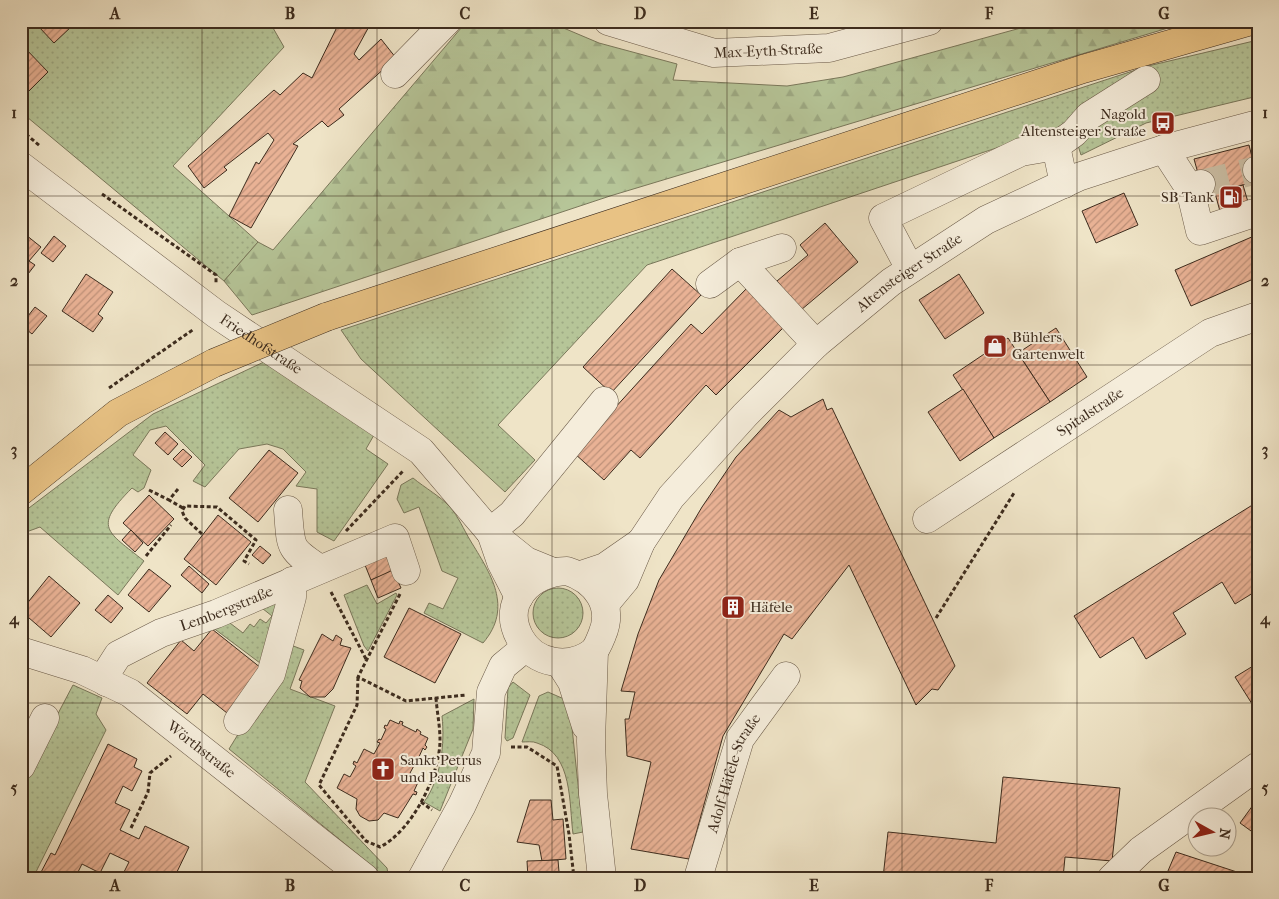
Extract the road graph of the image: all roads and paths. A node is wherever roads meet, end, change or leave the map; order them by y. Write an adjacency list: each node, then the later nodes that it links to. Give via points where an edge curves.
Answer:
1 (446, 21): 7 (street)
2 (608, 21): 5 (street, Max-Eyth-Straße, via 714,53 829,48)
3 (929, 21): 5 (street, Max-Eyth-Straße)
4 (1250, 21): 6 (main road)
5 (888, 28)
6 (1197, 29): 28 (main road, bridge, via 326,318 214,363 118,413)
7 (395, 74)
8 (1146, 80): 10 (street, via 1089,116)
9 (1258, 124): 11 (street, Altensteiger Straße)
10 (1056, 146): 13 (street); 17 (street, via 1021,152 883,218)
11 (1164, 149): 13 (street, Altensteiger Straße); 14 (street, via 1195,187 1200,231)
12 (21, 166): 19 (street, Friedhofstraße)
13 (1064, 184): 17 (street, Altensteiger Straße, via 986,220)
14 (1254, 214)
15 (782, 248): 16 (street)
16 (740, 262): 18 (street); 21 (street)
17 (910, 269): 21 (street, Altensteiger Straße)
18 (710, 284)
19 (216, 314): 22 (path); 24 (street, Friedhofstraße)
20 (1258, 316): 32 (street, Spitalstraße, via 1210,333)
21 (816, 344): 37 (street, Altensteiger Straße, via 745,415 671,497)
22 (147, 361)
23 (604, 401): 35 (street, via 512,514)
24 (421, 451): 34 (path); 35 (street, Friedhofstraße)
25 (1017, 488): 47 (path)
26 (178, 489): 29 (path)
27 (149, 490): 29 (path)
28 (21, 491)
29 (169, 500): 30 (path)
30 (183, 508): 36 (path, via 185,518); 39 (path, via 217,507 256,540 244,561)
31 (288, 510): 40 (street, via 295,552)
32 (927, 519)
33 (171, 525): 38 (path)
34 (345, 532)
35 (490, 532): 42 (street, Friedhofstraße, via 526,560); 45 (street, Friedhofstraße)
36 (202, 534)
37 (641, 542): 43 (street, Altensteiger Straße, via 604,567); 46 (street, Altensteiger Straße, via 625,580)
38 (146, 556)
39 (249, 564)
40 (320, 569): 41 (street, Lembergstraße, via 395,538); 44 (street, Lembergstraße); 51 (path)
41 (406, 571): 51 (path, via 401,592)
42 (553, 572): 43 (street, via 567,571); 45 (street, via 539,576)
43 (581, 576): 46 (street, via 597,590)
44 (292, 581): 55 (street, Lembergstraße, via 216,614 161,633 132,649); 59 (street, via 292,597 271,674)
45 (519, 597): 48 (street, via 515,623)
46 (605, 604): 50 (street, via 605,628)
47 (936, 618)
48 (526, 647): 52 (street, via 535,655); 62 (street, via 503,666 491,692)
49 (21, 651): 55 (street, Wörthstraße, via 82,670)
50 (594, 651): 52 (street); 60 (street)
51 (366, 661): 54 (path)
52 (560, 663): 60 (street, via 572,682)
53 (786, 676): 72 (street, Adolf-Häfele-Straße, via 740,740)
54 (358, 677): 57 (path, via 406,701); 65 (path, via 357,705 319,785 366,841 380,847 392,841)
55 (118, 688): 68 (street, Wörthstraße)
56 (474, 694): 57 (path)
57 (436, 698): 65 (path, via 440,741 438,756)
58 (45, 718): 63 (street)
59 (238, 721)
60 (591, 742): 71 (street)
61 (176, 751): 67 (path, via 150,772 148,792)
62 (486, 753): 69 (street); 70 (path, via 505,747 527,747 558,766)
63 (21, 766)
64 (1258, 766): 73 (street, via 1141,850)
65 (421, 802): 66 (path)
66 (424, 805)
67 (131, 828)
68 (365, 878)
69 (422, 878)
70 (574, 878)
71 (602, 878)
72 (698, 878)
73 (1112, 878)

